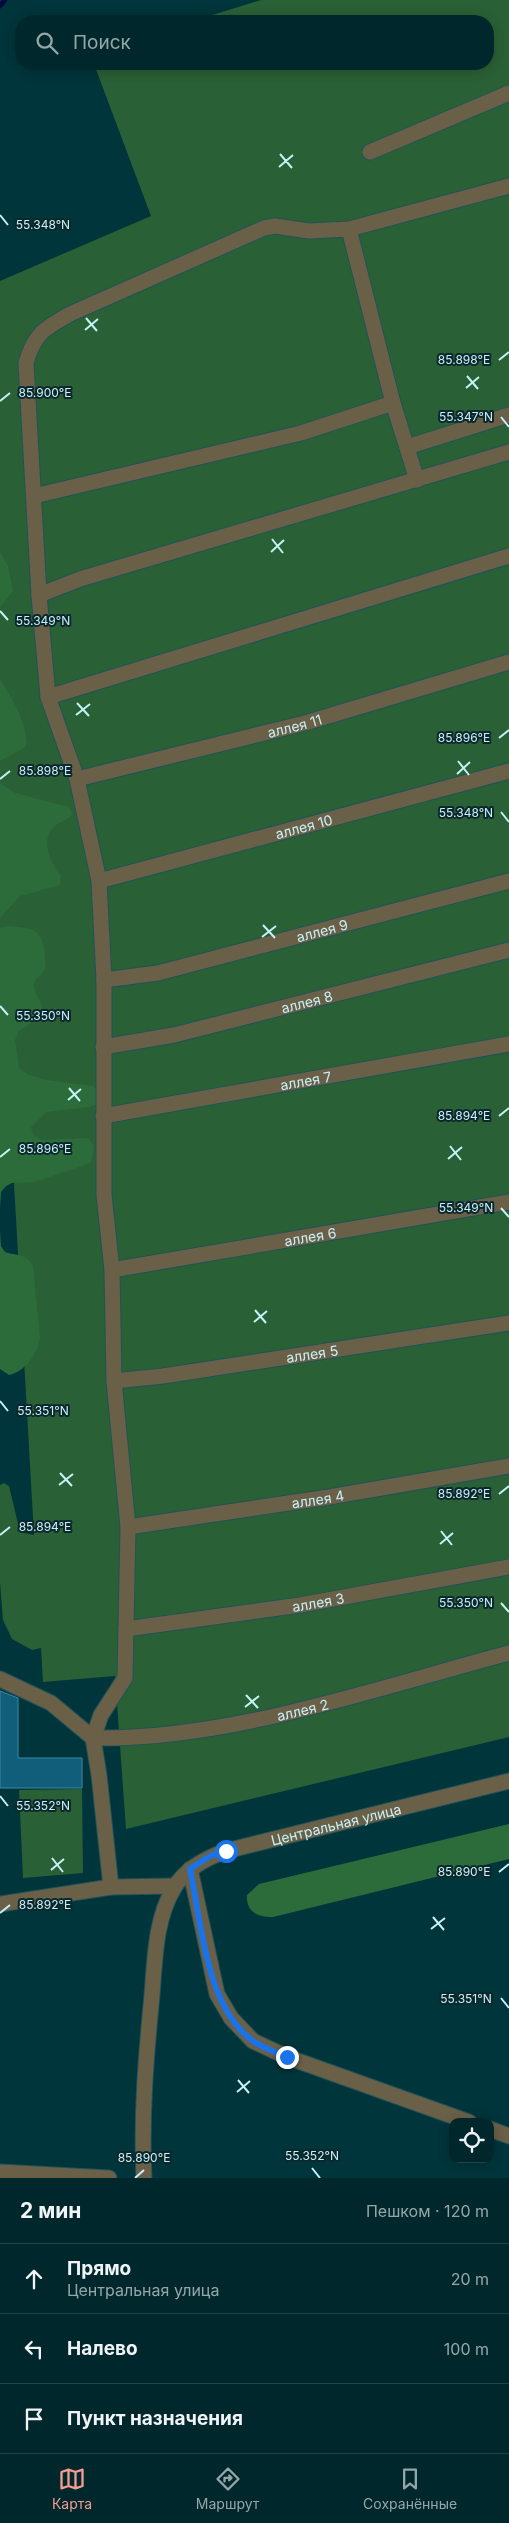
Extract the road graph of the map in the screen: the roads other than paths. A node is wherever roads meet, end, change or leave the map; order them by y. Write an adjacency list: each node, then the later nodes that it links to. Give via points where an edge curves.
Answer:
1 (509, 93): 2 (street)
2 (370, 152)
3 (509, 187): 4 (street)
4 (349, 229): 5 (street); 10 (street, via 264,228 70,314 37,336 26,363)
5 (393, 403): 7 (street); 10 (street, via 301,433)
6 (509, 415): 7 (street)
7 (407, 448): 9 (street)
8 (509, 452): 9 (street)
9 (417, 480): 12 (street, via 80,579)
10 (34, 496): 12 (street)
11 (509, 556): 14 (street)
12 (38, 595): 14 (street)
13 (509, 662): 16 (street, аллея 11, via 305,723)
14 (48, 697): 16 (street)
15 (509, 770): 18 (street, аллея 10)
16 (77, 779): 18 (street)
17 (509, 880): 20 (street, аллея 9, via 158,973)
18 (99, 881): 20 (street)
19 (509, 950): 22 (street, аллея 8, via 174,1035)
20 (104, 980): 22 (street)
21 (509, 1044): 23 (street, аллея 7)
22 (104, 1046): 23 (street)
23 (103, 1116): 25 (street, via 104,1195)
24 (509, 1202): 25 (street, аллея 6)
25 (112, 1270): 27 (street)
26 (509, 1322): 27 (street, аллея 5)
27 (114, 1381): 29 (street)
28 (509, 1466): 29 (street, аллея 4)
29 (128, 1527): 31 (street)
30 (509, 1567): 31 (street, аллея 3, via 300,1605)
31 (126, 1629): 34 (street, via 125,1678 101,1715)
32 (509, 1653): 34 (street, аллея 2, via 257,1721 124,1738)
33 (0, 1680): 34 (street, via 51,1703)
34 (93, 1738): 38 (street)
35 (509, 1781): 36 (street, Центральная улица, via 226,1851 210,1856)
36 (190, 1869): 37 (street, Центральная улица); 40 (street, via 216,1994 252,2040 287,2057)
37 (175, 1886): 38 (street); 45 (street, Центральная улица, via 165,1904 155,1959 143,2088)
38 (111, 1887): 39 (street)
39 (0, 1904)
40 (458, 2118)
41 (494, 2130): 42 (street)
42 (509, 2136)
43 (0, 2172): 44 (street)
44 (109, 2178)
45 (144, 2178)

